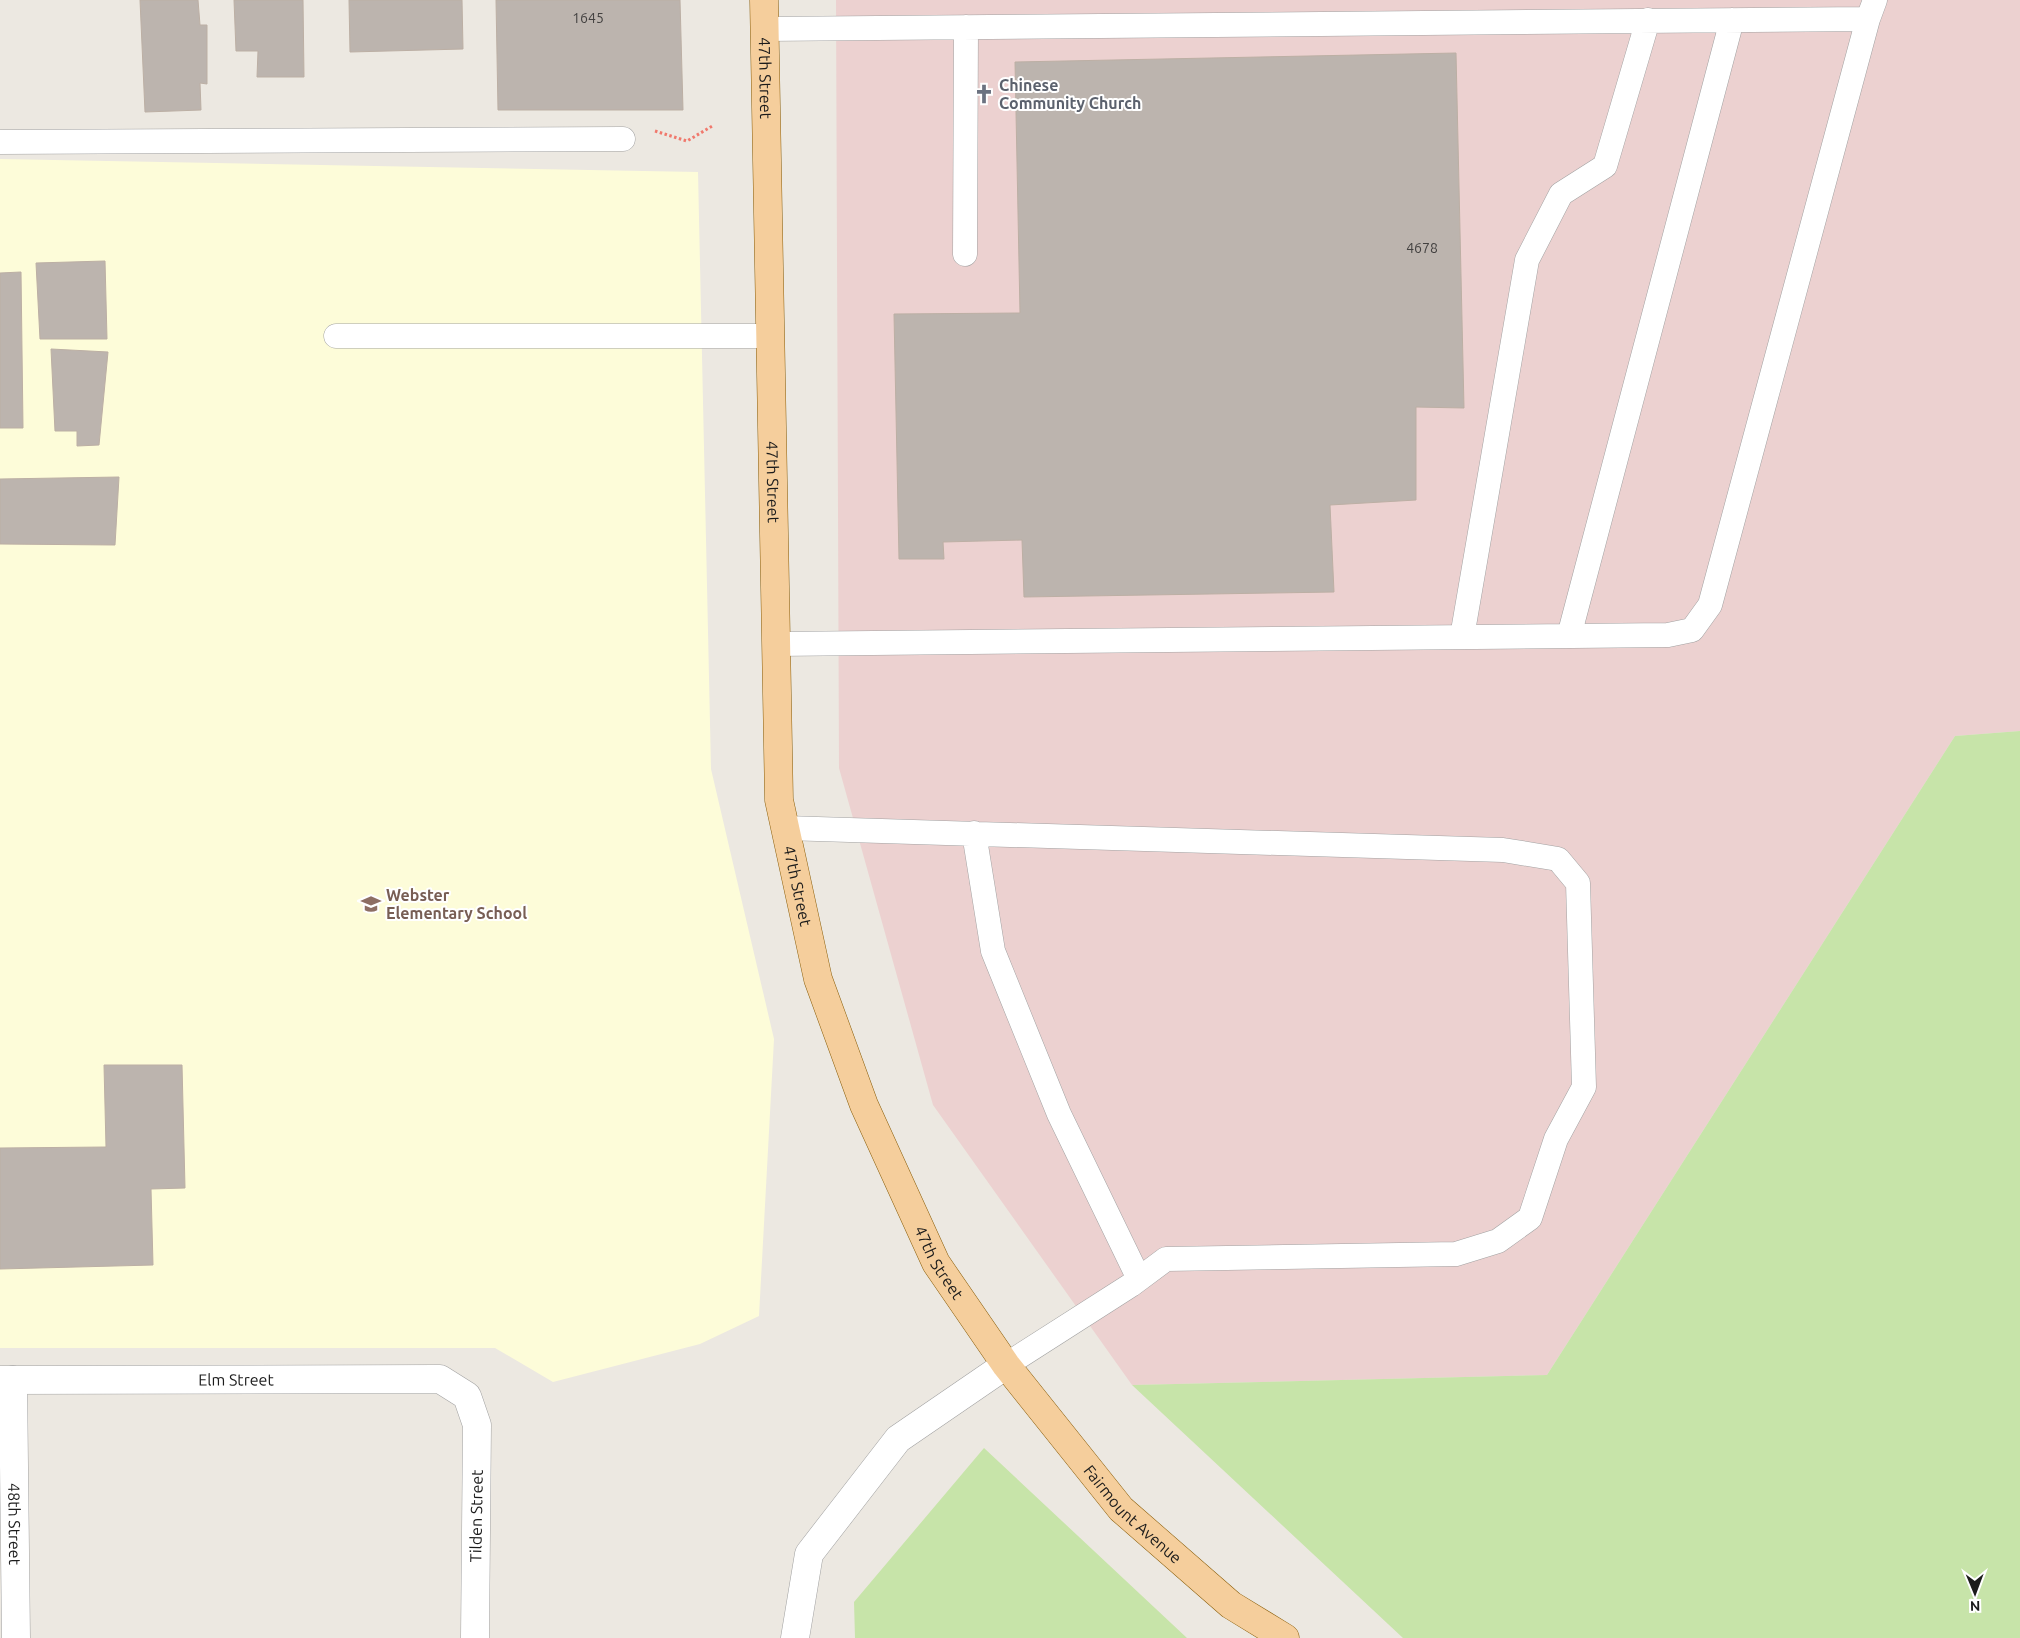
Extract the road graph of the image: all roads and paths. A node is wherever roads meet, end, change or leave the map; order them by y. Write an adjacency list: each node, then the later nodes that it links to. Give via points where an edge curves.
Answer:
1 (764, 0): 6 (main road, 47th Street)
2 (1871, 10): 4 (lane); 13 (lane, via 1710,605 1692,630 1668,635)
3 (1648, 20): 4 (lane); 5 (lane); 14 (lane, via 1605,166 1561,194 1527,260)
4 (1732, 20): 13 (lane)
5 (966, 27): 6 (lane); 10 (lane)
6 (765, 29): 12 (main road, 47th Street)
7 (714, 125): 8 (path, via 687,141 643,127)
8 (623, 138): 9 (lane)
9 (0, 142)
10 (965, 254)
11 (336, 336): 12 (lane)
12 (770, 336): 15 (main road, 47th Street)
13 (1569, 636): 14 (lane)
14 (1462, 637): 15 (lane)
15 (776, 644): 16 (main road, 47th Street, via 779,800)
16 (785, 828): 17 (lane); 19 (main road, 47th Street, via 818,979 864,1105 936,1263)
17 (974, 833): 18 (lane, via 993,951 1059,1114); 18 (lane, via 1503,850 1558,859 1578,883 1584,1086 1556,1139 1530,1218 1498,1241 1456,1254 1166,1260)
18 (1138, 1279): 19 (lane)
19 (1006, 1365): 24 (street, via 898,1439 815,1546 809,1554); 25 (main road, Fairmount Avenue, via 1121,1509 1231,1605)
20 (7, 1380): 21 (street, Elm Street, via 440,1379); 22 (street, 48th Street)
21 (467, 1396): 23 (street, Tilden Street, via 478,1425)
22 (16, 1638)
23 (475, 1638)
24 (795, 1638)
25 (1285, 1638)

